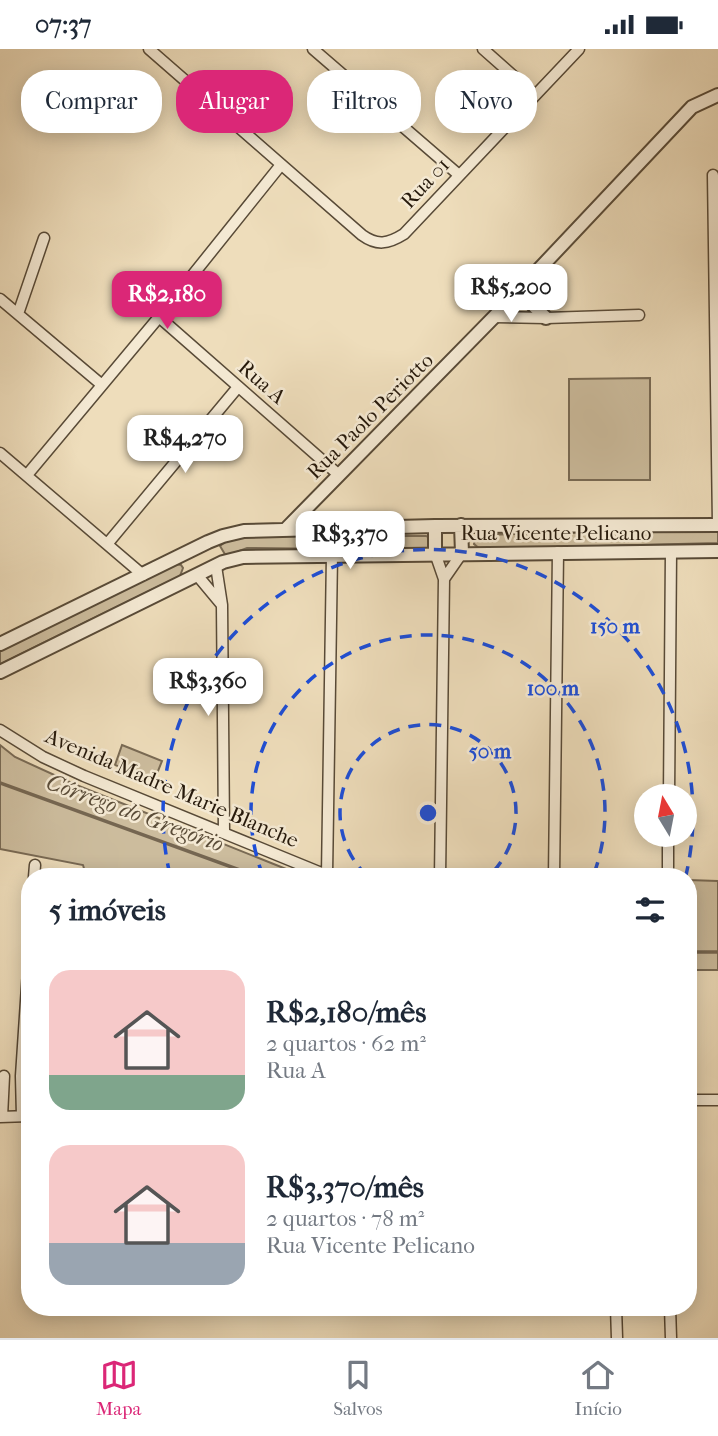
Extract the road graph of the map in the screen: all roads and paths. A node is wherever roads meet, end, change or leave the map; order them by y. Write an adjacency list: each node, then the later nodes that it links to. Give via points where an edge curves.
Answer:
1 (149, 49): 9 (street)
2 (313, 49): 10 (street)
3 (483, 49): 5 (street)
4 (579, 49): 6 (street, Rua 01)
5 (507, 70)
6 (537, 93)
7 (718, 95): 13 (street, Rua Paolo Periotto, via 692,107)
8 (499, 133): 10 (street, Rua 01)
9 (280, 166): 10 (street, Rua 01, via 362,235 380,244 404,234); 17 (street)
10 (459, 175)
11 (713, 175): 25 (street)
12 (44, 238): 15 (street)
13 (525, 285): 18 (street, Rua Paolo Periotto); 19 (street, via 530,302)
14 (0, 299): 15 (street)
15 (18, 314): 20 (street)
16 (639, 315): 19 (street)
17 (159, 317): 20 (street); 21 (street, Rua A)
18 (494, 317): 19 (street); 24 (street, Rua Paolo Periotto)
19 (546, 319)
20 (102, 385): 23 (street)
21 (238, 387): 24 (street, Rua A); 30 (street)
22 (0, 453): 23 (street)
23 (27, 475): 30 (street)
24 (339, 475): 28 (street, Rua Paolo Periotto)
25 (718, 524): 27 (street, Rua Vicente Pelicano)
26 (435, 526): 27 (street, Rua Vicente Pelicano); 28 (street, Rua Vicente Pelicano); 35 (street)
27 (461, 526): 36 (street)
28 (287, 528): 29 (street, Rua Vicente Pelicano, via 244,531)
29 (208, 542): 32 (street, Rua Vicente Pelicano); 38 (street)
30 (108, 543): 39 (street)
31 (718, 551): 34 (street, Rua Vicente Pelicano)
32 (187, 552): 39 (street, Rua Vicente Pelicano); 40 (street)
33 (558, 552): 34 (street, Rua Vicente Pelicano); 36 (street, Rua Vicente Pelicano); 54 (street)
34 (671, 552): 46 (street)
35 (435, 553): 36 (street, Rua Vicente Pelicano); 37 (street, Rua Vicente Pelicano); 41 (street)
36 (462, 553): 41 (street)
37 (332, 555): 38 (street, Rua Vicente Pelicano, via 243,557); 52 (street)
38 (216, 566): 40 (street, Rua Vicente Pelicano); 42 (street)
39 (143, 575): 43 (street, Rua Vicente Pelicano)
40 (197, 575): 42 (street); 44 (street, Rua Vicente Pelicano)
41 (444, 579): 53 (street)
42 (222, 605): 47 (street)
43 (0, 644)
44 (0, 672)
45 (0, 730): 47 (street, Avenida Madre Marie Blanche, via 43,757)
46 (669, 784)
47 (224, 831): 51 (street, Avenida Madre Marie Blanche)
48 (668, 847): 55 (street)
49 (35, 865): 50 (street)
50 (35, 868)
51 (310, 868)
52 (329, 868)
53 (440, 868)
54 (554, 868)
55 (668, 868)
56 (2, 1075): 57 (street); 61 (street)
57 (21, 1076)
58 (697, 1100): 59 (street)
59 (718, 1100)
60 (21, 1116): 61 (street)
61 (1, 1117)
62 (617, 1316): 64 (street)
63 (670, 1316): 65 (street)
64 (617, 1338)
65 (671, 1338)

